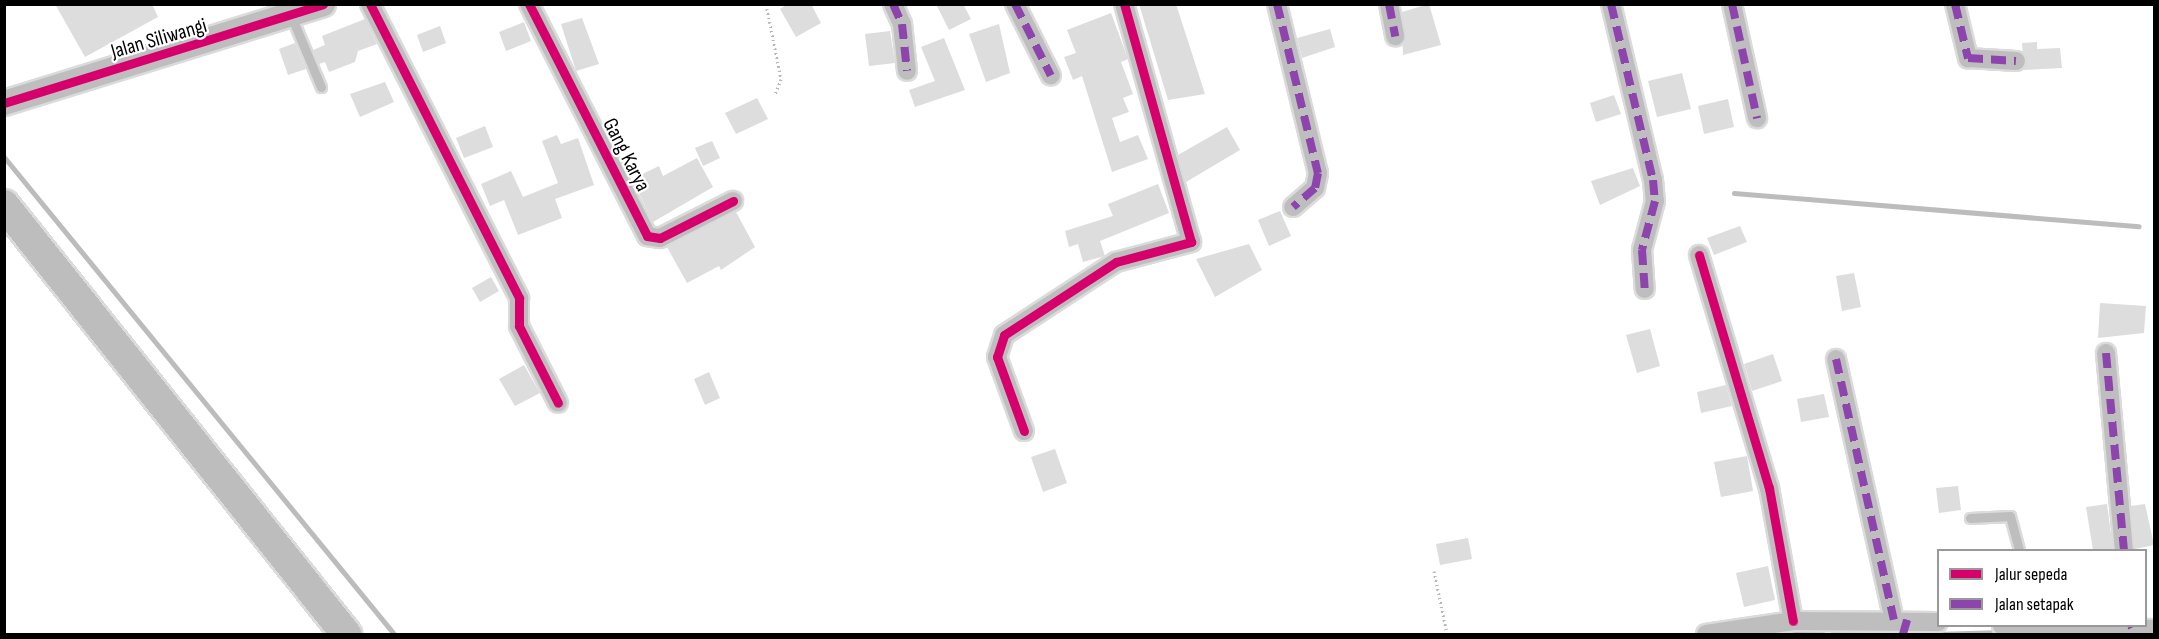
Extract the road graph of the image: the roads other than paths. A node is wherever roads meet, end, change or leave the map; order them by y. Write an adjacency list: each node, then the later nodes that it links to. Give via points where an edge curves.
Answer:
1 (323, 4): 12 (street, Jalan Siliwangi)
2 (370, 4): 27 (street, via 519,298 519,326)
3 (529, 4): 20 (street, Gang Karya, via 648,236 660,238)
4 (893, 4): 15 (street, via 902,24)
5 (1016, 4): 16 (street)
6 (1124, 4): 28 (street, via 1192,237 1185,246 1152,249 1116,262 998,342 997,357)
7 (1277, 4): 22 (street, via 1318,173 1315,188)
8 (1389, 4): 13 (street)
9 (1611, 4): 24 (street, via 1653,180 1655,201 1642,250)
10 (1732, 4): 19 (street)
11 (1955, 4): 14 (street, via 1968,58)
12 (292, 18): 17 (lane); 18 (street, Jalan Siliwangi)
13 (1395, 36)
14 (2016, 61)
15 (907, 71)
16 (1051, 76)
17 (321, 87)
18 (4, 103)
19 (1757, 118)
20 (733, 201)
21 (4, 205): 37 (main road)
22 (1293, 207)
23 (1699, 255): 32 (street, via 1748,405)
24 (1645, 289)
25 (2106, 353): 31 (street)
26 (1836, 358): 34 (street)
27 (558, 403)
28 (1024, 430)
29 (1970, 518): 30 (lane, via 2010,516)
30 (2019, 549)
31 (2124, 549)
32 (1794, 621): 34 (street); 38 (street)
33 (1937, 622): 34 (street)
34 (1901, 625)
35 (2132, 627): 36 (street)
36 (2154, 629)
37 (346, 634)
38 (1706, 634)

